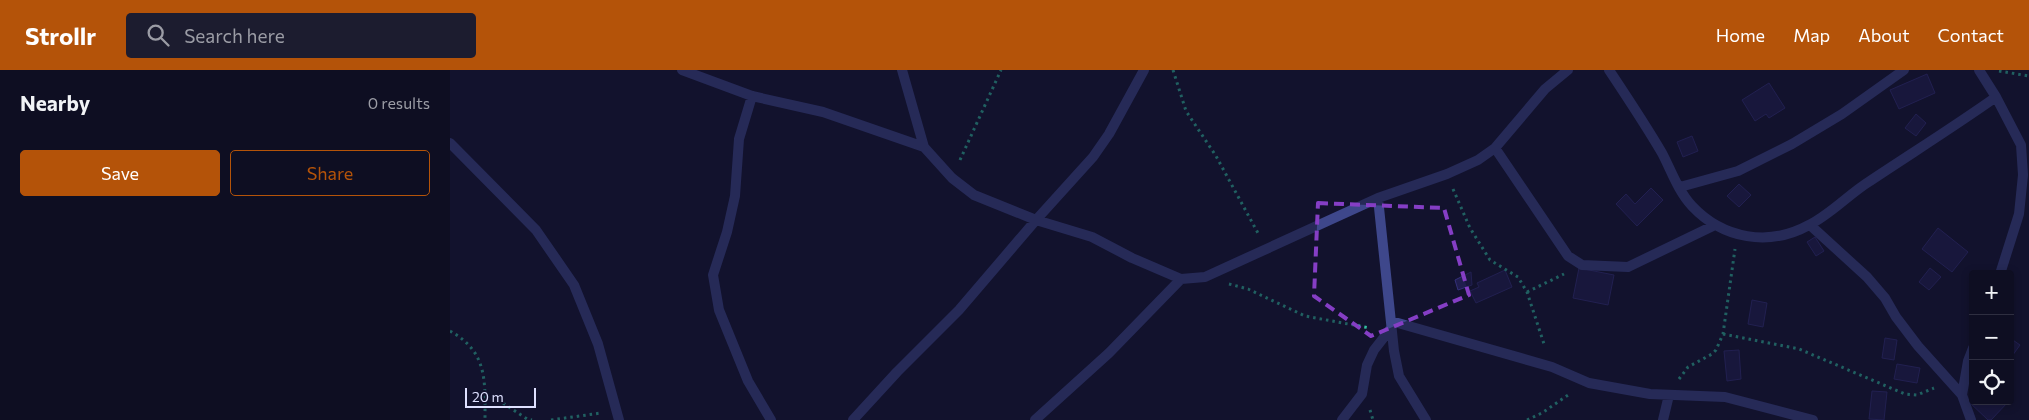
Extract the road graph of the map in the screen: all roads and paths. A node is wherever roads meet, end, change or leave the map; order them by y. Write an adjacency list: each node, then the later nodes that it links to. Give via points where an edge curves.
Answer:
1 (682, 70): 12 (street)
2 (902, 70): 15 (street)
3 (1001, 70): 18 (path)
4 (1144, 70): 21 (street, via 1094,157)
5 (1173, 70): 25 (path, via 1186,112 1216,156)
6 (1568, 70): 16 (street, via 1545,90)
7 (1609, 70): 19 (street, via 1644,122)
8 (1904, 70): 19 (street, via 1842,114 1792,144 1738,171)
9 (1979, 70): 13 (street)
10 (1996, 70): 11 (path)
11 (2029, 76)
12 (752, 96): 15 (street, via 823,112); 45 (street, via 739,139 735,196 713,275 719,310 748,381)
13 (1996, 96): 22 (street); 27 (street, via 2021,145 2023,175 2019,214)
14 (450, 143): 41 (street, via 536,230 574,285 598,344)
15 (924, 147): 18 (street)
16 (1495, 148): 17 (street); 26 (street, via 1568,256)
17 (1447, 174): 20 (street); 30 (path, via 1470,228 1490,260 1518,277)
18 (952, 178): 21 (street, via 974,195)
19 (1680, 187): 23 (street, via 1691,205)
20 (1378, 198): 25 (street); 31 (street)
21 (1036, 220): 29 (street, via 1092,237); 46 (street, via 959,310)
22 (1810, 224): 24 (street, via 1790,234 1762,238); 36 (street, via 1867,277)
23 (1715, 225): 24 (street); 26 (street, via 1628,267)
24 (1737, 234): 33 (path)
25 (1266, 249): 28 (street)
26 (1582, 265): 30 (path)
27 (2001, 270)
28 (1205, 277): 29 (street); 31 (path, via 1248,289 1305,316)
29 (1181, 279): 47 (street, via 1109,354)
30 (1527, 292): 35 (path)
31 (1391, 326): 35 (street); 48 (street, via 1367,365 1362,394); 49 (street, via 1399,376)
32 (450, 331): 40 (path, via 471,345 480,359)
33 (1723, 334): 36 (path, via 1799,349 1911,396); 38 (path, via 1716,350 1688,367)
34 (1969, 358): 39 (street)
35 (1552, 366): 37 (street)
36 (1949, 382): 39 (street)
37 (1589, 383): 38 (street); 50 (path)
38 (1669, 395): 51 (street); 52 (street, via 1725,397)
39 (1962, 395): 53 (street)
40 (485, 396): 42 (path); 43 (path)
41 (618, 415): 44 (path)
42 (485, 420)
43 (532, 420)
44 (551, 420)
45 (771, 420)
46 (853, 420)
47 (1035, 420)
48 (1342, 420)
49 (1426, 420)
50 (1527, 420)
51 (1663, 420)
52 (1813, 420)
53 (1971, 420)

